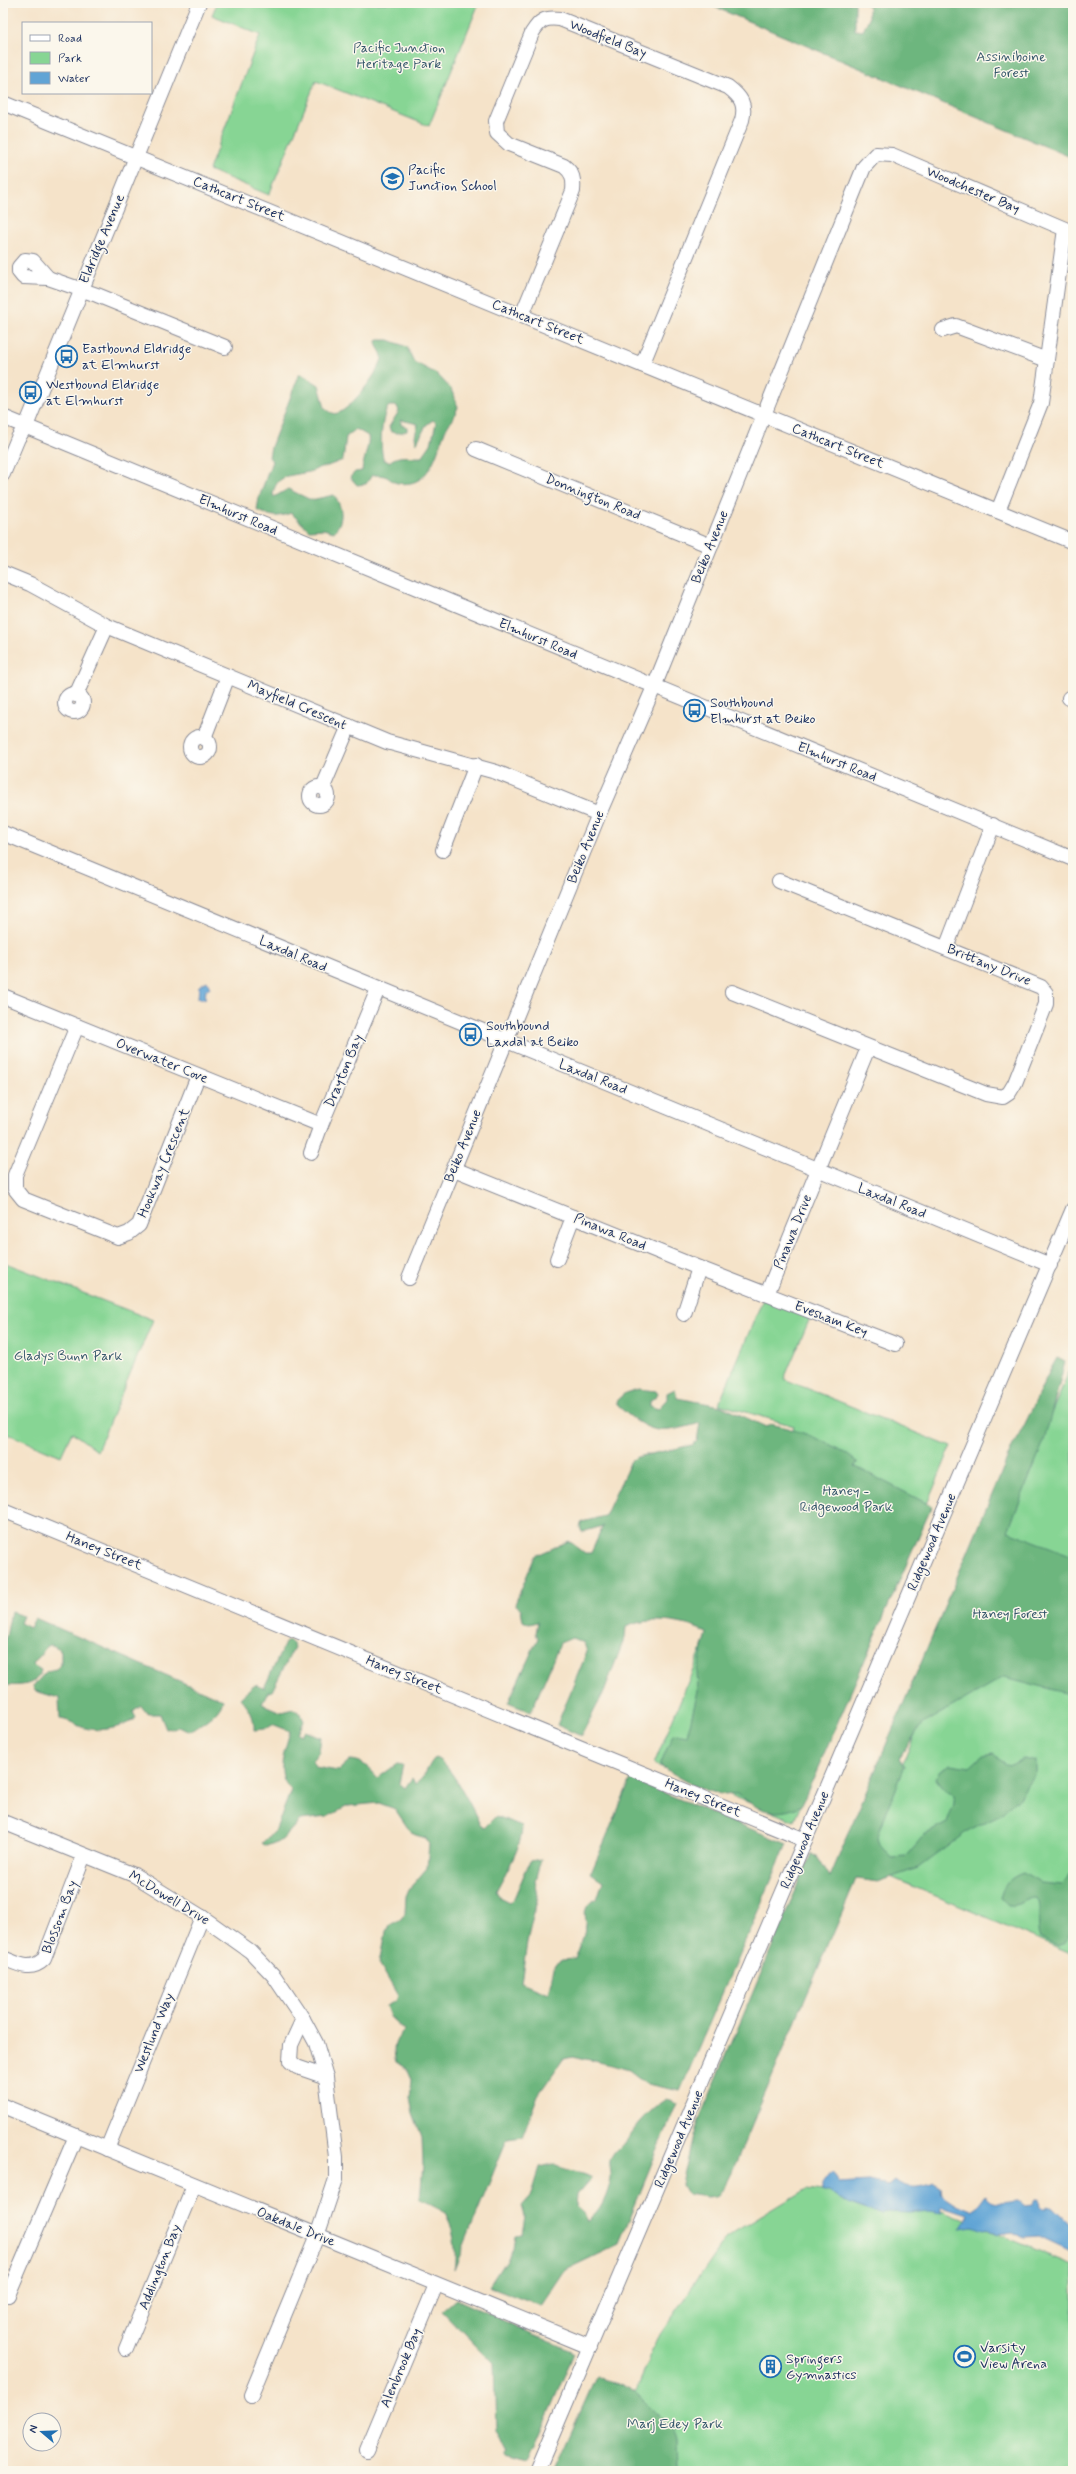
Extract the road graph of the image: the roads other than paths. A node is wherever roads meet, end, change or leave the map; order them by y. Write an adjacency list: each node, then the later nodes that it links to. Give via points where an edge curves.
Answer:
1 (199, 3): 3 (street, Eldridge Avenue)
2 (3, 103): 3 (street, Cathcart Street)
3 (136, 157): 5 (street, Eldridge Avenue); 6 (street, Cathcart Street)
4 (48, 278): 5 (street)
5 (82, 289): 8 (street); 13 (street, Eldridge Avenue)
6 (522, 315): 10 (street, Cathcart Street); 10 (street, Woodfield Bay, via 573,191 574,180 571,172 564,166 504,141 497,133 496,121 532,33 540,21 549,17 560,19 728,87 740,96 745,108)
7 (943, 330): 9 (street, via 956,326)
8 (225, 347)
9 (1047, 360): 11 (street, Woodchester Bay, via 1065,229 892,155 876,154 864,167); 16 (street, Woodchester Bay, via 1040,403)
10 (642, 365): 11 (street, Cathcart Street)
11 (763, 416): 16 (street, Cathcart Street); 18 (street, Beiko Avenue)
12 (3, 417): 13 (street, Elmhurst Road)
13 (26, 426): 15 (street, Eldridge Avenue, via 18,438); 22 (street, Elmhurst Road)
14 (476, 449): 18 (street, Donnington Road)
15 (3, 474)
16 (998, 510): 17 (street, Cathcart Street)
17 (1073, 542)
18 (711, 546): 22 (street, Beiko Avenue)
19 (3, 573): 20 (street, Mayfield Crescent, via 30,584)
20 (107, 626): 21 (street, Mayfield Crescent); 23 (street)
21 (228, 676): 24 (street, Mayfield Crescent); 25 (street)
22 (654, 687): 28 (street, Beiko Avenue); 29 (street, Elmhurst Road)
23 (76, 695)
24 (349, 726): 26 (street, Mayfield Crescent, via 387,742); 27 (street)
25 (204, 738)
26 (476, 765): 28 (street, Mayfield Crescent); 31 (street)
27 (323, 788)
28 (599, 814): 39 (street, Beiko Avenue)
29 (993, 825): 32 (street, Elmhurst Road); 34 (street)
30 (3, 833): 35 (street, Laxdal Road)
31 (443, 850)
32 (1073, 858)
33 (779, 881): 34 (street, Brittany Drive)
34 (946, 948): 40 (street, Brittany Drive, via 1031,982 1042,987 1046,993 1043,1017 1016,1083 1009,1093 1003,1097 986,1094)
35 (378, 989): 39 (street, Laxdal Road); 42 (street, Drayton Bay)
36 (732, 992): 40 (street, Brittany Drive)
37 (3, 996): 38 (street, Overwater Cove)
38 (77, 1026): 41 (street, Overwater Cove); 41 (street, Hookway Crescent, via 15,1175 15,1189 23,1199 118,1237 129,1233 139,1225)
39 (506, 1042): 44 (street, Beiko Avenue); 45 (street, Laxdal Road)
40 (868, 1048): 45 (street)
41 (198, 1076): 42 (street, Overwater Cove)
42 (320, 1125): 43 (street, Drayton Bay)
43 (311, 1153)
44 (454, 1169): 47 (street, Pinawa Road); 51 (street, Beiko Avenue)
45 (818, 1170): 49 (street, Laxdal Road); 52 (street, Pinawa Drive)
46 (1073, 1209): 49 (street, Ridgewood Avenue)
47 (573, 1217): 48 (street); 50 (street, Pinawa Road)
48 (557, 1259)
49 (1050, 1265): 57 (street, Ridgewood Avenue)
50 (699, 1268): 52 (street, Pinawa Road); 53 (street)
51 (409, 1278)
52 (767, 1294): 54 (street, Evesham Key)
53 (684, 1314)
54 (895, 1344)
55 (3, 1510): 57 (street, Haney Street)
56 (3, 1822): 58 (street, McDowell Drive)
57 (805, 1840): 70 (street, Ridgewood Avenue)
58 (84, 1855): 59 (street, McDowell Drive, via 140,1878); 60 (street, Blossom Bay, via 44,1959 38,1965 29,1967)
59 (202, 1917): 61 (street, McDowell Drive, via 262,1962); 65 (street, Westlund Way)
60 (3, 1958)
61 (303, 2019): 62 (street, McDowell Drive, via 322,2058); 62 (street, via 291,2045 290,2061 297,2067)
62 (326, 2077): 67 (street, McDowell Drive, via 336,2157 336,2179)
63 (3, 2106): 64 (street, Oakdale Drive)
64 (76, 2136): 65 (street, Oakdale Drive); 69 (street)
65 (107, 2149): 66 (street, Oakdale Drive)
66 (194, 2185): 67 (street, Oakdale Drive); 71 (street, Addington Bay)
67 (316, 2236): 68 (street, Oakdale Drive); 72 (street)
68 (436, 2285): 70 (street, Oakdale Drive); 73 (street, Alenbrook Bay)
69 (8, 2295)
70 (590, 2347): 74 (street, Ridgewood Avenue)
71 (126, 2349)
72 (251, 2395)
73 (367, 2450)
74 (537, 2471)

